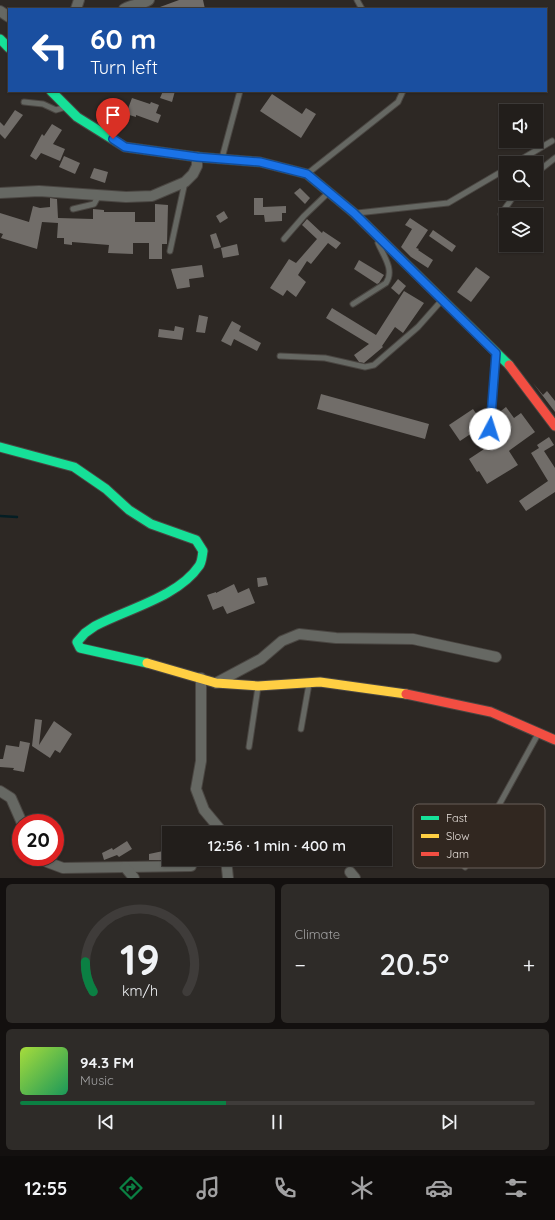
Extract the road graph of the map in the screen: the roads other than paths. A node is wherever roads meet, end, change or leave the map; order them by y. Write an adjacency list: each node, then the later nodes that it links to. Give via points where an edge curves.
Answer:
1 (149, 0): 2 (street)
2 (126, 8)
3 (0, 39): 4 (street)
4 (8, 47)
5 (52, 92): 9 (street)
6 (240, 92): 14 (lane)
7 (403, 92): 17 (lane, via 398,102)
8 (24, 102): 9 (lane, via 43,104 56,110)
9 (67, 107): 12 (street, via 77,117 125,147)
10 (552, 141): 11 (lane)
11 (527, 156)
12 (197, 157): 14 (street); 18 (street, via 197,166 193,174)
13 (555, 158): 15 (lane)
14 (222, 159): 17 (street, via 260,162)
15 (543, 167)
16 (499, 173): 23 (lane, via 448,202)
17 (307, 174): 19 (street)
18 (184, 182): 21 (street, via 152,196); 26 (lane)
19 (329, 192): 23 (street); 25 (lane)
20 (0, 193): 21 (street, via 39,191)
21 (99, 195): 22 (lane, via 94,204)
22 (73, 209)
23 (354, 213): 24 (street)
24 (373, 233): 27 (street); 28 (lane, via 391,272 386,283)
25 (284, 239)
26 (170, 252)
27 (442, 300): 29 (street); 30 (lane, via 418,327 374,365 365,366 325,358)
28 (353, 304)
29 (496, 353): 31 (street, via 510,366); 32 (lane)
30 (280, 356)
31 (555, 426)
32 (490, 429)
33 (0, 447): 35 (street, via 74,467 106,488 129,510 151,524 196,540 203,551 200,565 186,578 159,597 93,626 77,642 80,648)
34 (496, 657): 36 (street, via 414,639 336,638 299,634 282,640 261,659)
35 (201, 678): 36 (street); 46 (street, via 201,761 196,789 204,810)
36 (216, 683): 38 (street)
37 (309, 683): 38 (street); 39 (lane); 40 (street, via 320,682 389,692 491,712)
38 (258, 686): 42 (lane)
39 (301, 729)
40 (538, 733): 41 (street); 44 (lane)
41 (555, 740)
42 (250, 747)
43 (0, 790): 45 (street, via 10,798)
44 (500, 804)
45 (18, 814)
46 (217, 826)
47 (58, 866): 50 (street)
48 (191, 866): 50 (street)
49 (227, 866): 52 (street)
50 (125, 867): 51 (street)
51 (134, 878)
52 (228, 878)

